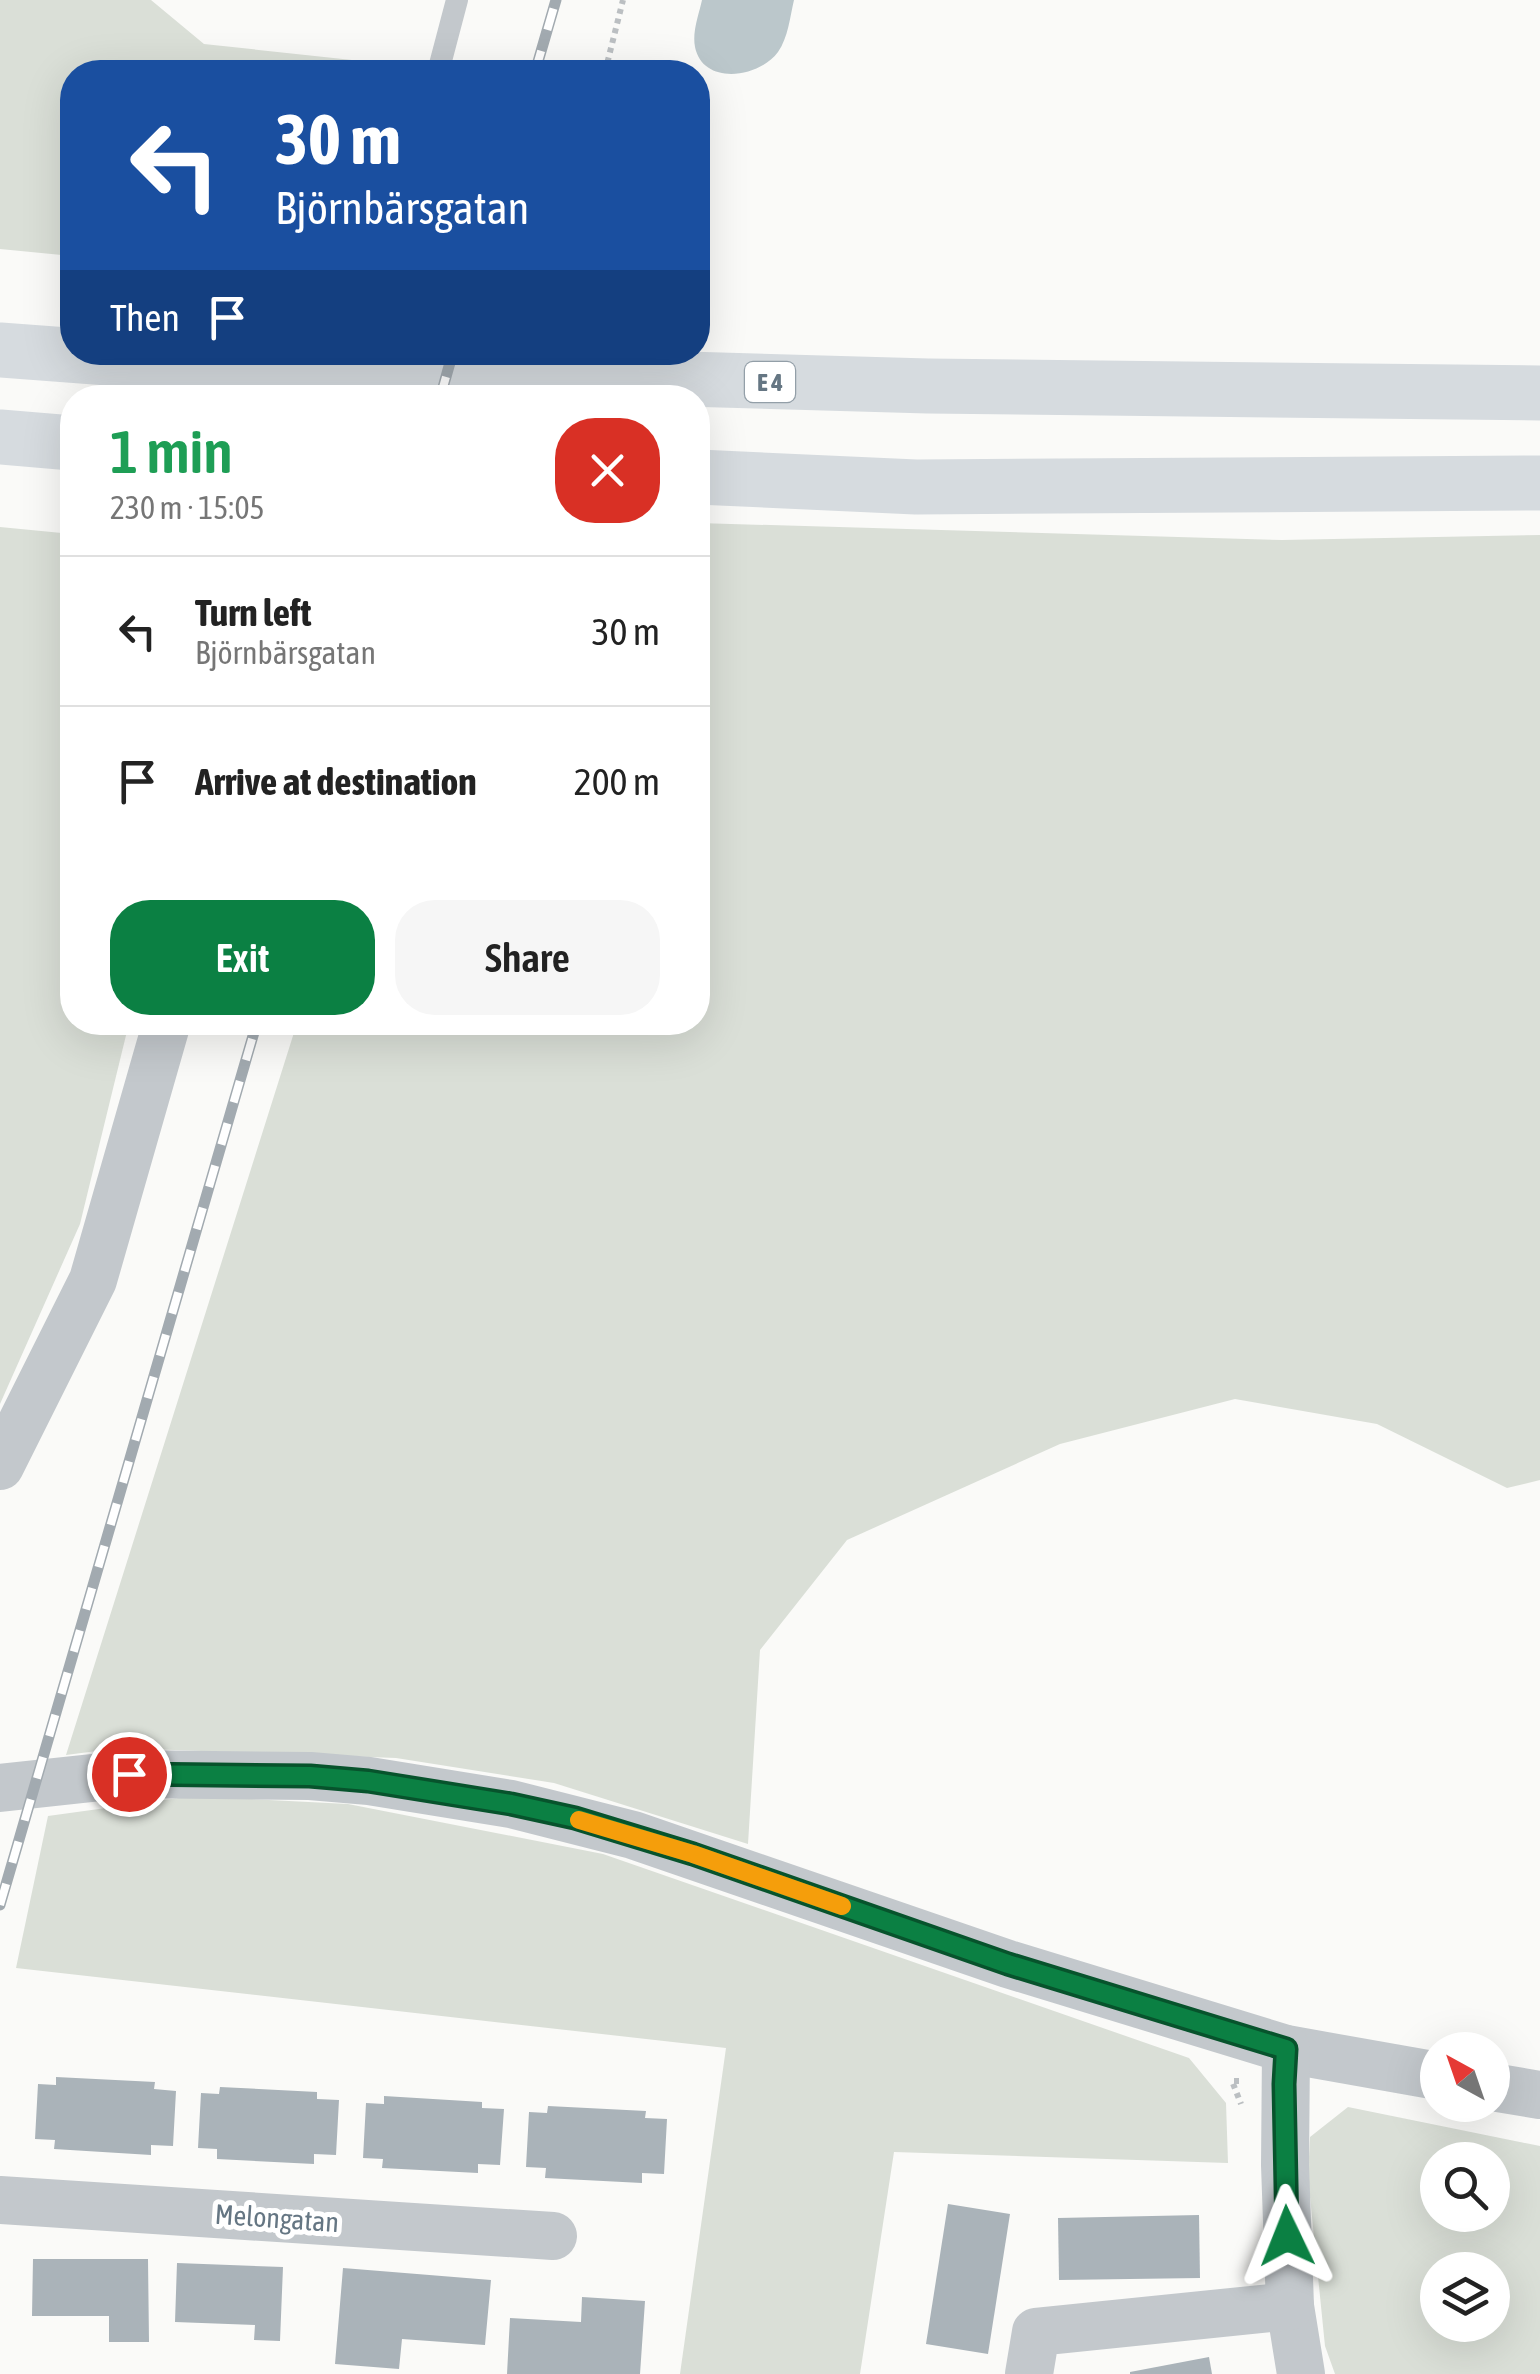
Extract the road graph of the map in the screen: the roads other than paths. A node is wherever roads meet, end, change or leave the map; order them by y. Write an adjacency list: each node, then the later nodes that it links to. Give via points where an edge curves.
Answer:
1 (456, 0): 2 (lane)
2 (441, 60)
3 (0, 350): 4 (highway, E 4)
4 (60, 354)
5 (201, 365): 6 (highway, E 4, via 888,385)
6 (1540, 393)
7 (0, 438): 8 (highway)
8 (60, 442)
9 (710, 478): 10 (highway, via 916,487)
10 (1540, 483)
11 (163, 1035): 12 (street, via 93,1280)
12 (0, 1466)
13 (0, 1788): 14 (street, via 129,1774 310,1776 511,1804 633,1835 1008,1964)
14 (1286, 2049): 15 (street); 20 (street)
15 (1420, 2073)
16 (1510, 2089): 17 (street)
17 (1540, 2095)
18 (0, 2200): 19 (street, Melongatan)
19 (553, 2236)
20 (1290, 2306): 21 (street, via 1036,2332); 22 (street)
21 (1029, 2374)
22 (1301, 2374)

